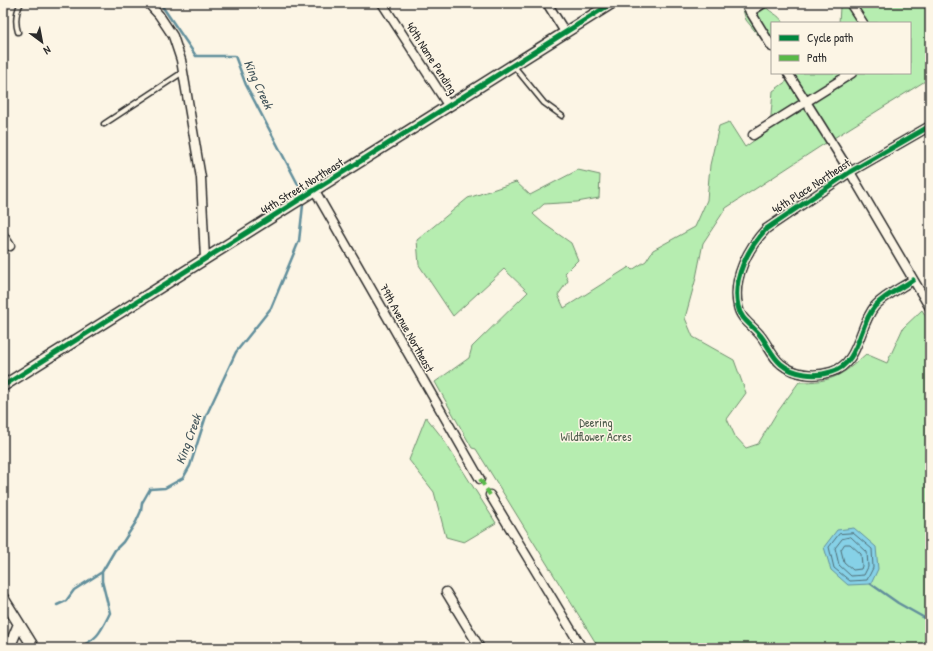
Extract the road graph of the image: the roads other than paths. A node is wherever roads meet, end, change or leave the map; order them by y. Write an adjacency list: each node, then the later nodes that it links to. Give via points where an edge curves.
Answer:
1 (21, 3): 11 (lane, via 17,15)
2 (148, 3): 15 (street, via 173,36)
3 (382, 3): 19 (street, 40th Name Pending)
4 (547, 3): 12 (street)
5 (612, 3): 12 (street, 44th Street Northeast)
6 (745, 3): 9 (street)
7 (764, 3): 9 (street)
8 (850, 3): 10 (street)
9 (750, 12): 13 (street)
10 (862, 22)
11 (18, 32)
12 (565, 32): 14 (street, 44th Street Northeast)
13 (771, 45)
14 (513, 65): 19 (street, 44th Street Northeast); 20 (lane, via 544,103)
15 (183, 72): 21 (lane); 28 (street, via 201,178)
16 (789, 74): 18 (street)
17 (850, 74): 18 (street)
18 (806, 102): 23 (street); 24 (street)
19 (448, 106): 25 (street, 44th Street Northeast)
20 (562, 116)
21 (104, 124)
22 (930, 126): 24 (street, 46th Place Northeast)
23 (753, 135)
24 (850, 172): 29 (street); 29 (street, 46th Place Northeast, via 780,218 755,241 739,281 738,307 742,316 781,364 803,374 825,374 842,366 850,358 868,315 876,305)
25 (314, 189): 28 (street, 44th Street Northeast); 32 (street, 79th Avenue Northeast)
26 (3, 235): 27 (street)
27 (10, 246)
28 (205, 259): 31 (street, 44th Street Northeast)
29 (913, 280): 30 (street)
30 (930, 308)
31 (3, 386)
32 (480, 479)
33 (490, 496): 40 (street)
34 (446, 592): 39 (street)
35 (3, 598): 36 (street)
36 (19, 624): 37 (street); 38 (street)
37 (9, 648)
38 (34, 648)
39 (480, 648)
40 (582, 648)

